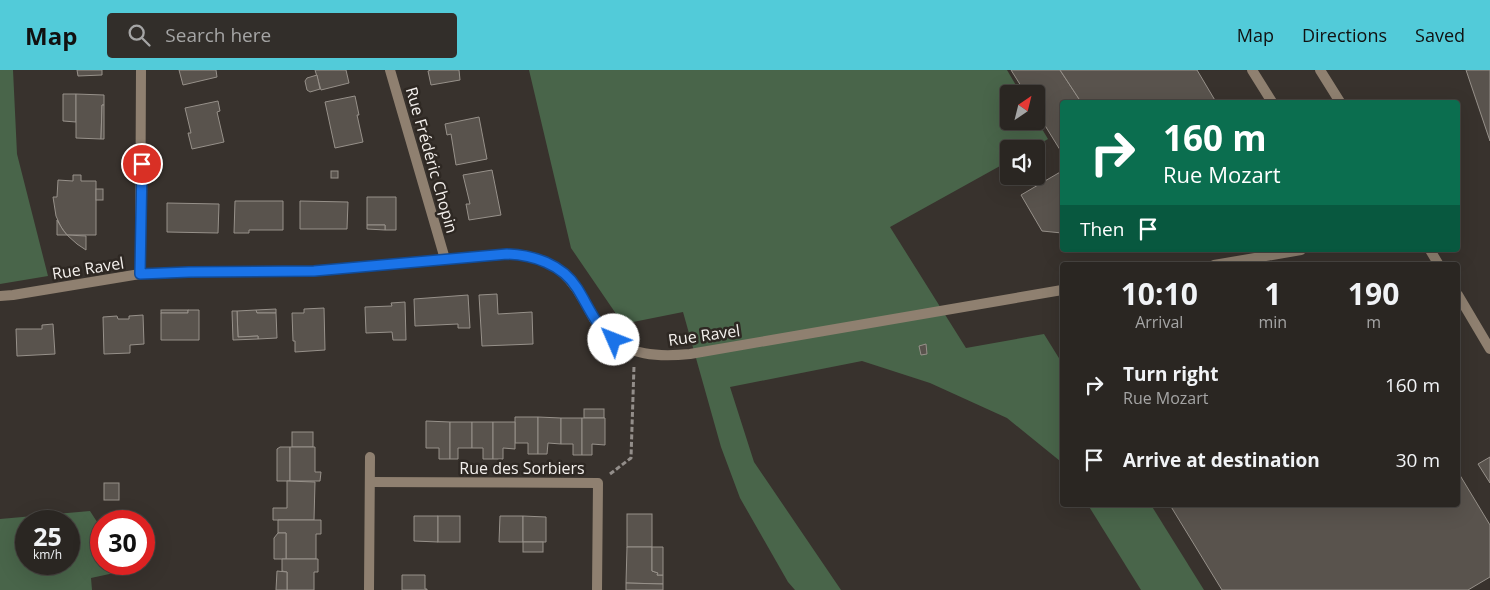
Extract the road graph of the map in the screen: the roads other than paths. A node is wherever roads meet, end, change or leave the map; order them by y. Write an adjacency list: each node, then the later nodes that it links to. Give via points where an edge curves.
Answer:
1 (141, 70): 11 (street)
2 (390, 70): 9 (street, Rue Frédéric Chopin)
3 (1252, 70): 5 (street)
4 (1320, 70): 6 (street)
5 (1271, 100)
6 (1339, 100)
7 (1279, 252): 8 (street)
8 (1247, 255): 10 (street)
9 (445, 259): 11 (street, Rue Ravel, via 314,271); 12 (street, Rue Ravel, via 507,254 546,262 576,286 604,333 624,346 661,356 690,354)
10 (1224, 262)
11 (140, 274): 13 (street, Rue Ravel)
12 (1060, 290)
13 (0, 296)
14 (1460, 298): 15 (street)
15 (1490, 349)
16 (370, 457): 17 (street)
17 (370, 482): 18 (street); 19 (street, Rue des Sorbiers, via 598,484)
18 (369, 590)
19 (597, 590)

